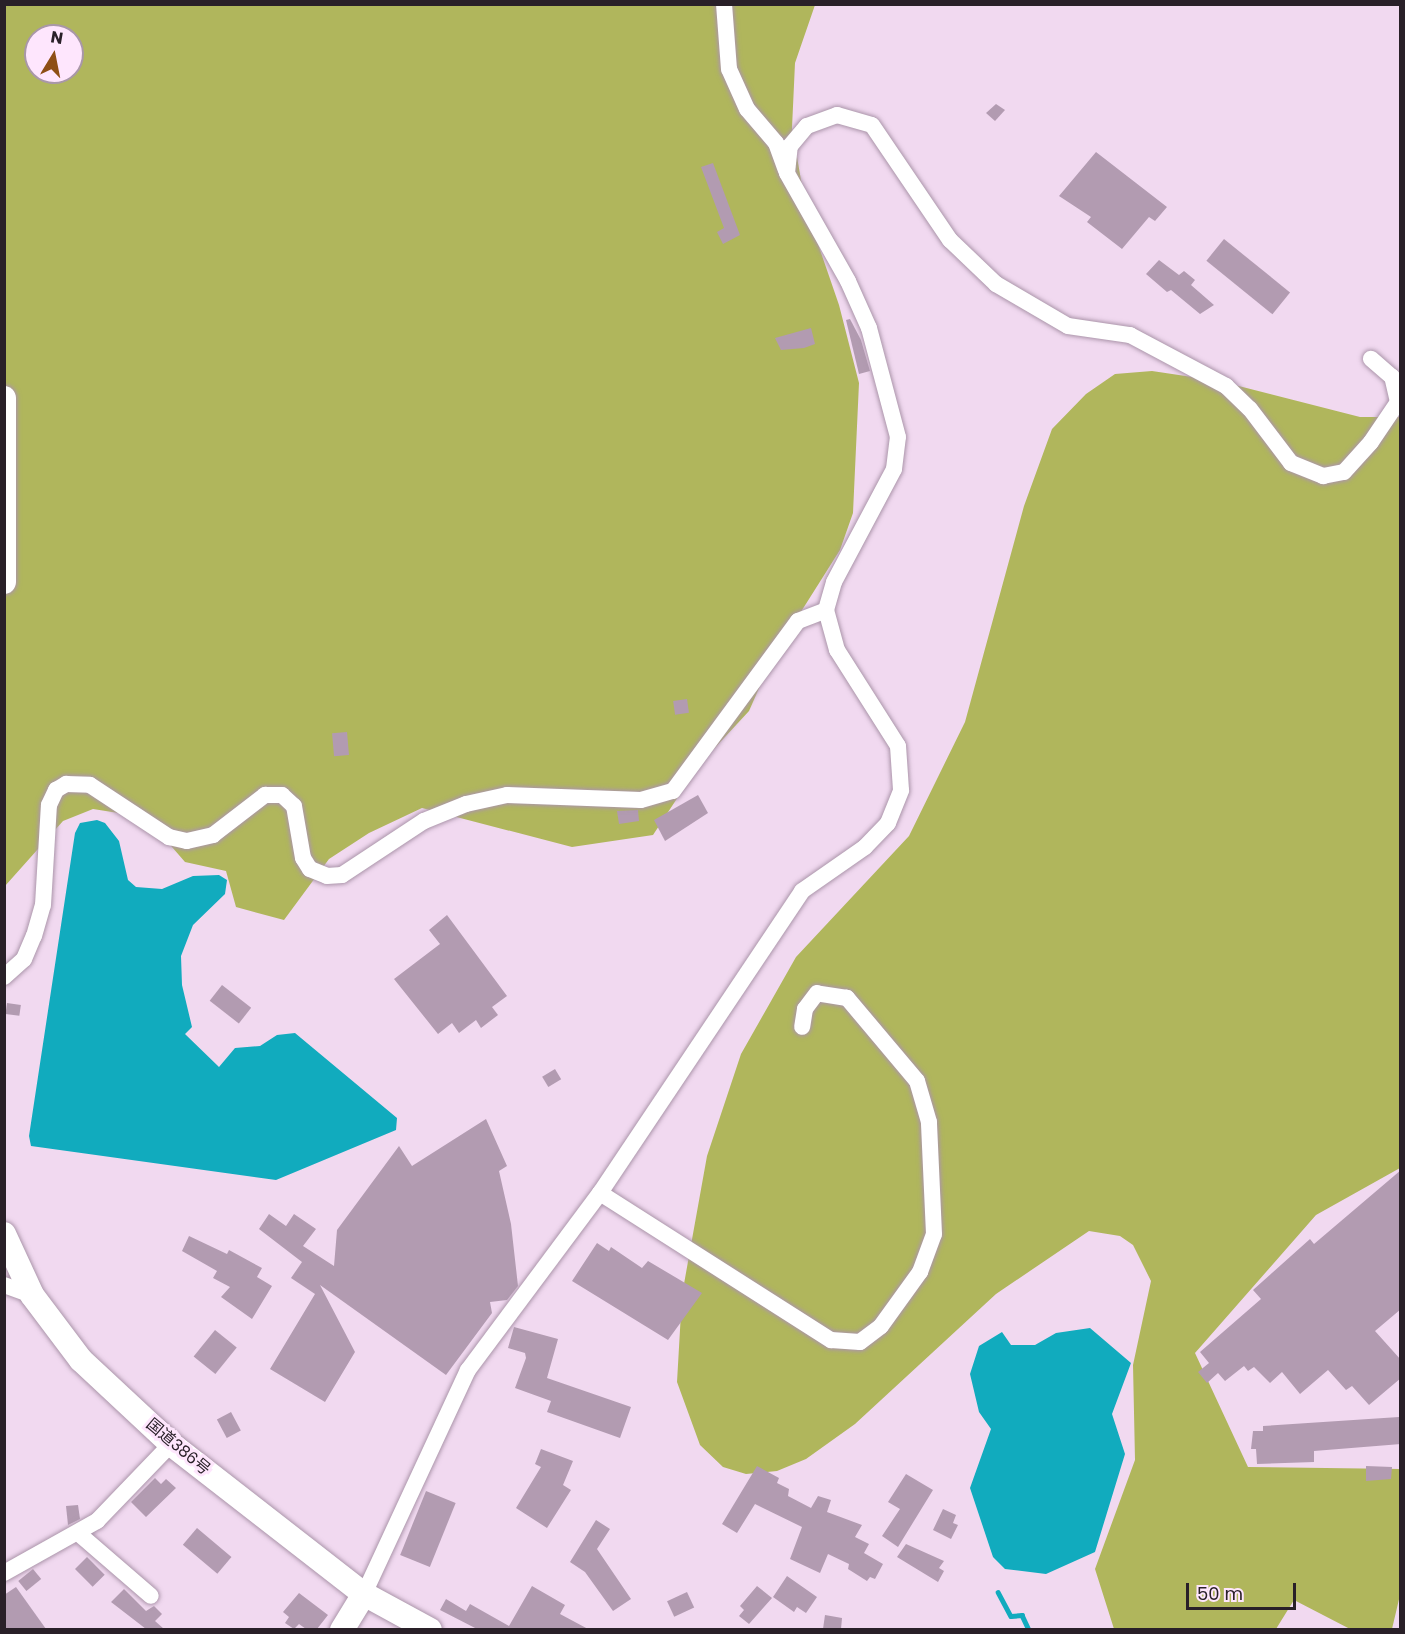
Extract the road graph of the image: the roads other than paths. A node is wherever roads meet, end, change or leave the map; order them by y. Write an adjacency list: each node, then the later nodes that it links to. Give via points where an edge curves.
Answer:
1 (724, 4): 2 (street, via 729,69 747,108 776,143)
2 (787, 173): 3 (street, via 790,146 807,126 837,115 872,125 950,240 996,284 1068,326 1130,335 1226,386 1250,409 1291,463 1323,476 1344,471 1371,442 1398,402 1392,377); 6 (street, via 848,281 869,328 898,437 894,469 834,582)
3 (1371, 359)
4 (4, 398): 5 (highway)
5 (4, 582)
6 (826, 609): 7 (street, via 798,621 673,791 641,800 507,795 466,804 424,821 342,874 327,876 310,869 303,858 294,806 282,795 265,795 213,836 187,841 169,837 90,785 66,784 56,790 49,805 43,905 34,936 24,959); 9 (street, via 837,650 898,746 901,790 888,823 865,848 802,891)
7 (4, 977)
8 (802, 1027): 9 (street, via 805,1009 817,993 847,998 917,1081 929,1122 934,1234 920,1272 881,1326 860,1342 831,1340)
9 (600, 1193): 16 (street, via 468,1370)
10 (4, 1234): 12 (highway, 国道386号)
11 (4, 1285): 12 (street)
12 (32, 1295): 13 (highway, 国道386号, via 81,1360)
13 (171, 1444): 14 (street, via 97,1521); 16 (highway, 国道386号)
14 (78, 1533): 15 (street); 17 (street)
15 (4, 1573)
16 (364, 1594): 18 (highway); 19 (highway, 国道386号)
17 (151, 1596)
18 (342, 1629)
19 (430, 1629)

